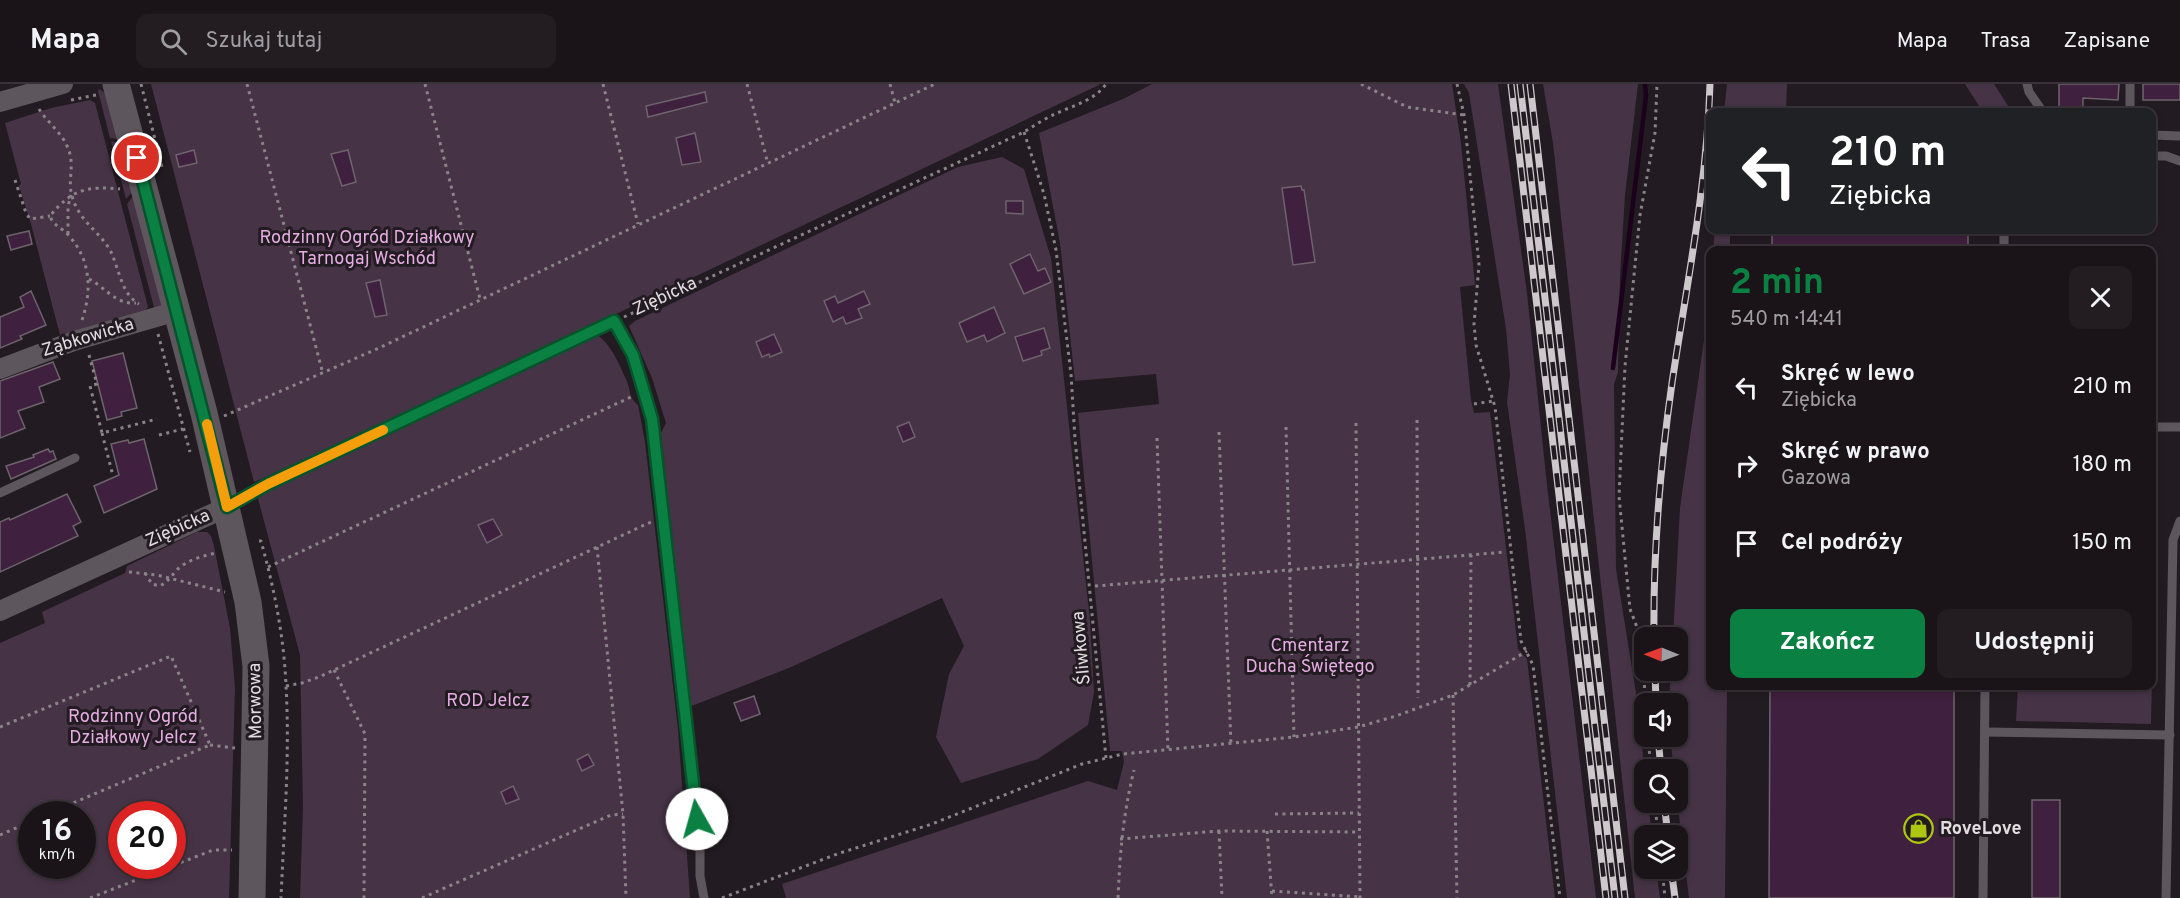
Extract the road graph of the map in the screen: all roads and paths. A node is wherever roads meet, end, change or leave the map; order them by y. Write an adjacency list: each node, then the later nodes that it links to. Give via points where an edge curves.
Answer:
1 (63, 84): 15 (street)
2 (116, 84): 37 (street, Morwowa)
3 (247, 84): 42 (path)
4 (424, 84): 34 (path)
5 (603, 84): 31 (path)
6 (747, 84): 26 (path)
7 (890, 84): 16 (path)
8 (935, 84): 16 (path)
9 (1106, 84): 21 (path, Ziębicka, via 1089,99)
10 (1361, 84): 20 (path, via 1407,107)
11 (1457, 84): 20 (path)
12 (1657, 84): 83 (path, via 1655,133 1640,215 1627,343 1619,496 1629,609)
13 (2027, 84): 18 (lane)
14 (2130, 84): 19 (lane)
15 (0, 102)
16 (895, 103): 26 (path)
17 (39, 107): 29 (path, via 67,146 72,168)
18 (2040, 108)
19 (2130, 108)
20 (1464, 115): 44 (path, via 1479,265 1474,316 1476,345)
21 (1024, 132): 38 (path, Ziębicka); 100 (path, Śliwkowa, via 1044,194 1056,250)
22 (2156, 135): 23 (lane)
23 (2180, 136)
24 (2156, 156): 25 (lane)
25 (2180, 161)
26 (768, 164): 31 (path)
27 (15, 180): 30 (path, via 30,219)
28 (120, 189): 29 (path, via 98,187)
29 (71, 195): 30 (path); 32 (path); 35 (path, via 84,221 110,251)
30 (50, 216): 32 (path)
31 (638, 224): 34 (path)
32 (68, 234): 33 (path, via 85,261)
33 (89, 279): 35 (path, via 114,297); 39 (path)
34 (480, 299): 42 (path)
35 (135, 303): 36 (path)
36 (143, 306)
37 (166, 318): 41 (street, Ząbkowicka, via 74,340); 53 (path); 62 (street, Morwowa)
38 (614, 321): 62 (lane, Ziębicka); 121 (lane, via 633,355 652,419)
39 (80, 325)
40 (89, 353): 55 (path, via 97,384 90,386)
41 (0, 369)
42 (323, 374): 46 (path)
43 (630, 397): 72 (path)
44 (1493, 401): 45 (path); 84 (path, via 1521,641)
45 (1473, 404)
46 (237, 412)
47 (157, 418): 55 (path)
48 (1417, 420): 70 (path)
49 (1356, 423): 71 (path)
50 (1286, 427): 73 (path)
51 (2156, 427): 52 (lane)
52 (2180, 427)
53 (183, 429): 56 (path); 59 (path)
54 (1219, 432): 76 (path)
55 (102, 433): 60 (path)
56 (159, 435)
57 (1157, 438): 78 (path)
58 (75, 458): 61 (lane)
59 (192, 460)
60 (113, 476)
61 (0, 493)
62 (227, 507): 82 (street, Ziębicka); 116 (street, Morwowa, via 248,602 256,666)
63 (655, 520): 66 (path)
64 (2180, 521): 81 (lane, via 2173,540)
65 (259, 541): 72 (path)
66 (597, 547): 85 (path); 104 (path)
67 (1506, 552): 68 (path)
68 (1471, 554): 70 (path); 86 (path)
69 (220, 560): 77 (path, via 219,552 198,557)
70 (1418, 561): 71 (path); 90 (path)
71 (1357, 564): 73 (path); 92 (path)
72 (268, 567): 87 (path)
73 (1289, 570): 76 (path); 95 (path)
74 (123, 572): 75 (path)
75 (145, 573): 77 (path); 77 (path, via 152,584 160,586)
76 (1225, 576): 78 (path); 97 (path)
77 (171, 578): 79 (path, via 227,594)
78 (1163, 580): 80 (path); 98 (path)
79 (225, 582)
80 (1095, 586)
81 (2176, 594): 94 (lane)
82 (0, 611)
83 (1637, 627)
84 (1527, 651): 86 (path); 128 (path, via 1533,665)
85 (334, 669): 87 (path); 118 (path, via 365,734)
86 (1470, 685): 89 (path)
87 (286, 686): 117 (path)
88 (1985, 690): 93 (lane)
89 (1453, 695): 92 (path); 127 (path)
90 (1418, 698)
91 (0, 727): 96 (path, via 171,656)
92 (1358, 727): 95 (path); 103 (path)
93 (1985, 732): 94 (lane); 130 (lane)
94 (2170, 735): 131 (lane)
95 (1294, 737): 97 (path)
96 (210, 745): 99 (path, via 236,748); 102 (path)
97 (1231, 745): 98 (path)
98 (1168, 751): 100 (path)
99 (236, 756)
100 (1106, 758): 122 (path)
101 (1134, 770): 111 (path)
102 (78, 801)
103 (1359, 813): 105 (path); 109 (path)
104 (623, 814): 119 (path, via 611,815); 120 (path)
105 (1275, 814)
106 (18, 827): 110 (path)
107 (1219, 831): 108 (path); 111 (path); 124 (path)
108 (1267, 831): 109 (path); 114 (path)
109 (1359, 832): 126 (path)
110 (0, 835)
111 (1120, 838): 123 (path)
112 (233, 859): 115 (path, via 233,850 213,850)
113 (1663, 879): 129 (path)
114 (1272, 891): 125 (path); 126 (path)
115 (90, 898)
116 (252, 898)
117 (281, 898)
118 (364, 898)
119 (422, 898)
120 (626, 898)
121 (704, 898)
122 (722, 898)
123 (1118, 898)
124 (1222, 898)
125 (1272, 898)
126 (1360, 898)
127 (1457, 898)
128 (1560, 898)
129 (1665, 898)
130 (1983, 898)
131 (2166, 898)

